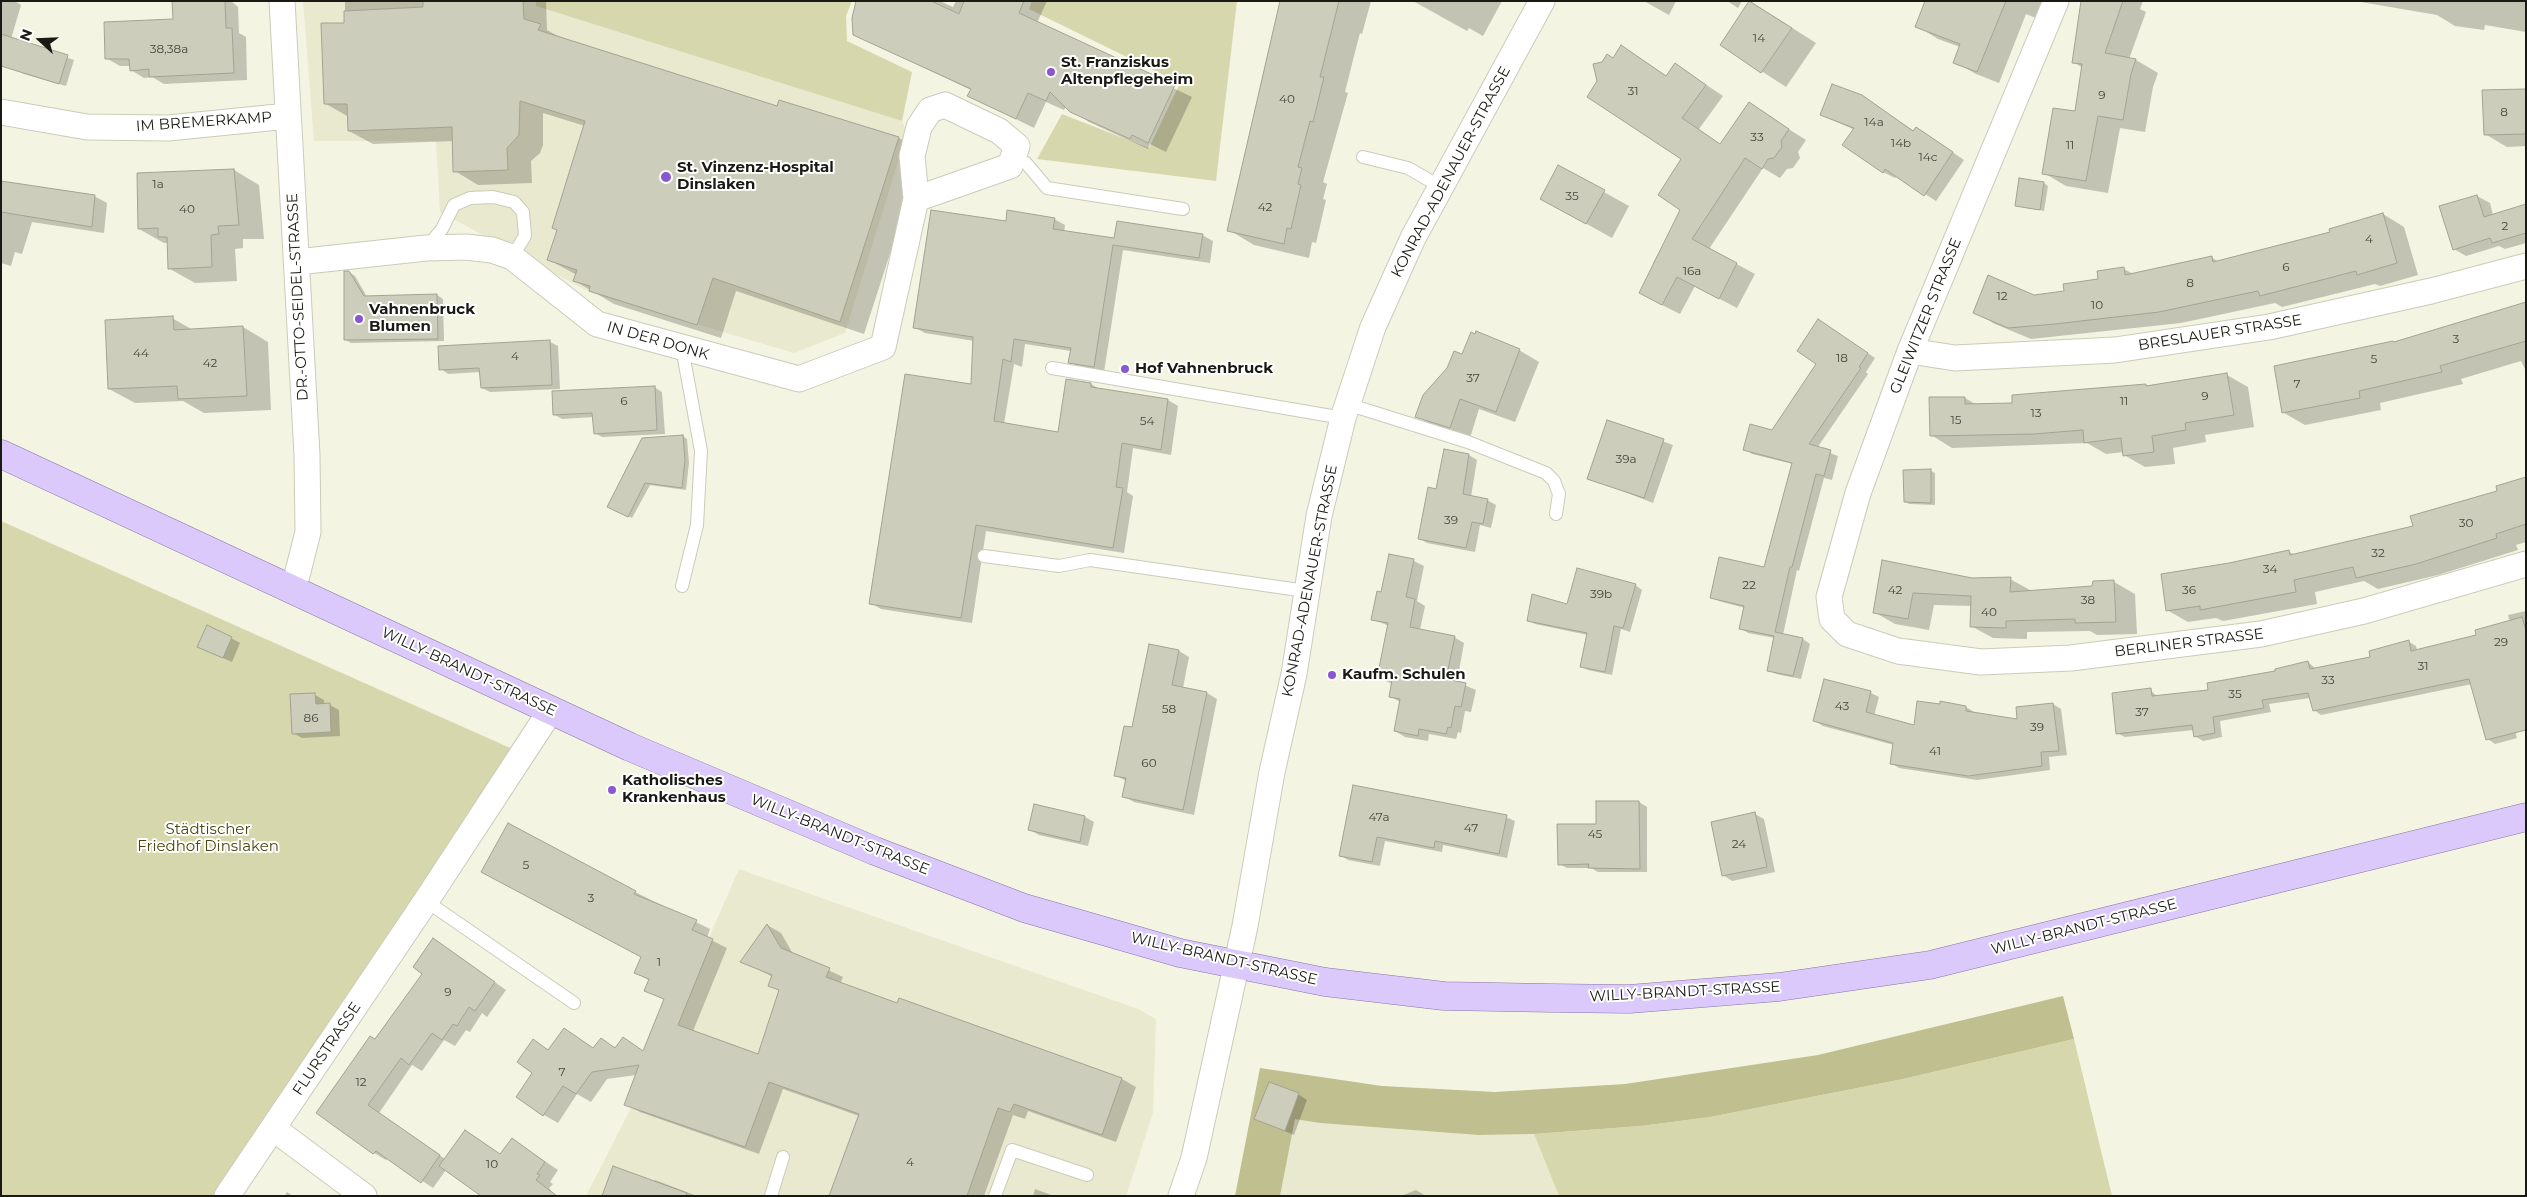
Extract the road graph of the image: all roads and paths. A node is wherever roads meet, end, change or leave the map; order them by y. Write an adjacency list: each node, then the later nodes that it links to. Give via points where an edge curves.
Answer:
1 (282, 1): 5 (street, DR.-OTTO-SEIDEL-STRASSE)
2 (1542, 1): 8 (street, KONRAD-ADENAUER-STRASSE)
3 (2056, 1): 16 (street, GLEIWITZER STRASSE)
4 (1, 112): 5 (street, IM BREMERKAMP, via 87,127 168,128)
5 (288, 116): 13 (street, DR.-OTTO-SEIDEL-STRASSE)
6 (1363, 157): 8 (lane, via 1408,168)
7 (1013, 159): 9 (street, via 1010,166); 9 (street, IN DER DONK, via 1017,146 999,130 945,105 930,110 918,127 912,156); 10 (lane, via 1026,163 1047,188)
8 (1441, 187): 18 (street, KONRAD-ADENAUER-STRASSE, via 1413,238 1373,327)
9 (916, 199): 15 (street, IN DER DONK, via 883,347 799,379)
10 (1183, 209)
11 (426, 248): 12 (street, IN DER DONK, via 466,247 492,250); 12 (lane, via 442,229 454,205 470,198 493,197 514,202 523,212 525,236); 13 (street, IN DER DONK)
12 (512, 257): 15 (street, IN DER DONK, via 597,324)
13 (296, 262): 25 (street, DR.-OTTO-SEIDEL-STRASSE, via 308,532)
14 (2526, 266): 16 (street, BRESLAUER STRASSE, via 2269,327 2115,350 1955,358)
15 (682, 348): 23 (lane, via 701,451 698,525)
16 (1910, 351): 26 (street, GLEIWITZER STRASSE, via 1858,493 1829,597 1832,619)
17 (1052, 368): 18 (lane)
18 (1345, 411): 20 (lane, via 1468,442 1546,472 1559,494); 24 (street, KONRAD-ADENAUER-STRASSE, via 1319,516)
19 (1, 454): 25 (main road, WILLY-BRANDT-STRASSE)
20 (1556, 514)
21 (984, 556): 24 (lane, via 1059,566 1090,560)
22 (2526, 564): 26 (street, BERLINER STRASSE, via 2364,611 2262,634 2072,658 1981,662 1898,651)
23 (682, 586)
24 (1306, 590): 30 (street, KONRAD-ADENAUER-STRASSE, via 1294,674 1272,772)
25 (293, 591): 27 (main road, WILLY-BRANDT-STRASSE)
26 (1847, 634)
27 (551, 710): 29 (street, FLURSTRASSE); 30 (main road, WILLY-BRANDT-STRASSE, via 875,851 1024,908)
28 (2526, 817): 30 (main road, WILLY-BRANDT-STRASSE, via 1930,965 1779,987 1629,999 1444,996 1326,982)
29 (426, 901): 31 (lane); 32 (street, FLURSTRASSE)
30 (1237, 965): 39 (street, KONRAD-ADENAUER-STRASSE, via 1194,1158)
31 (574, 1003)
32 (274, 1129): 35 (street, FLURSTRASSE); 36 (street)
33 (783, 1156): 37 (lane)
34 (1087, 1175): 38 (lane, via 1012,1150)
35 (227, 1196)
36 (364, 1196)
37 (771, 1196)
38 (995, 1196)
39 (1181, 1196)

